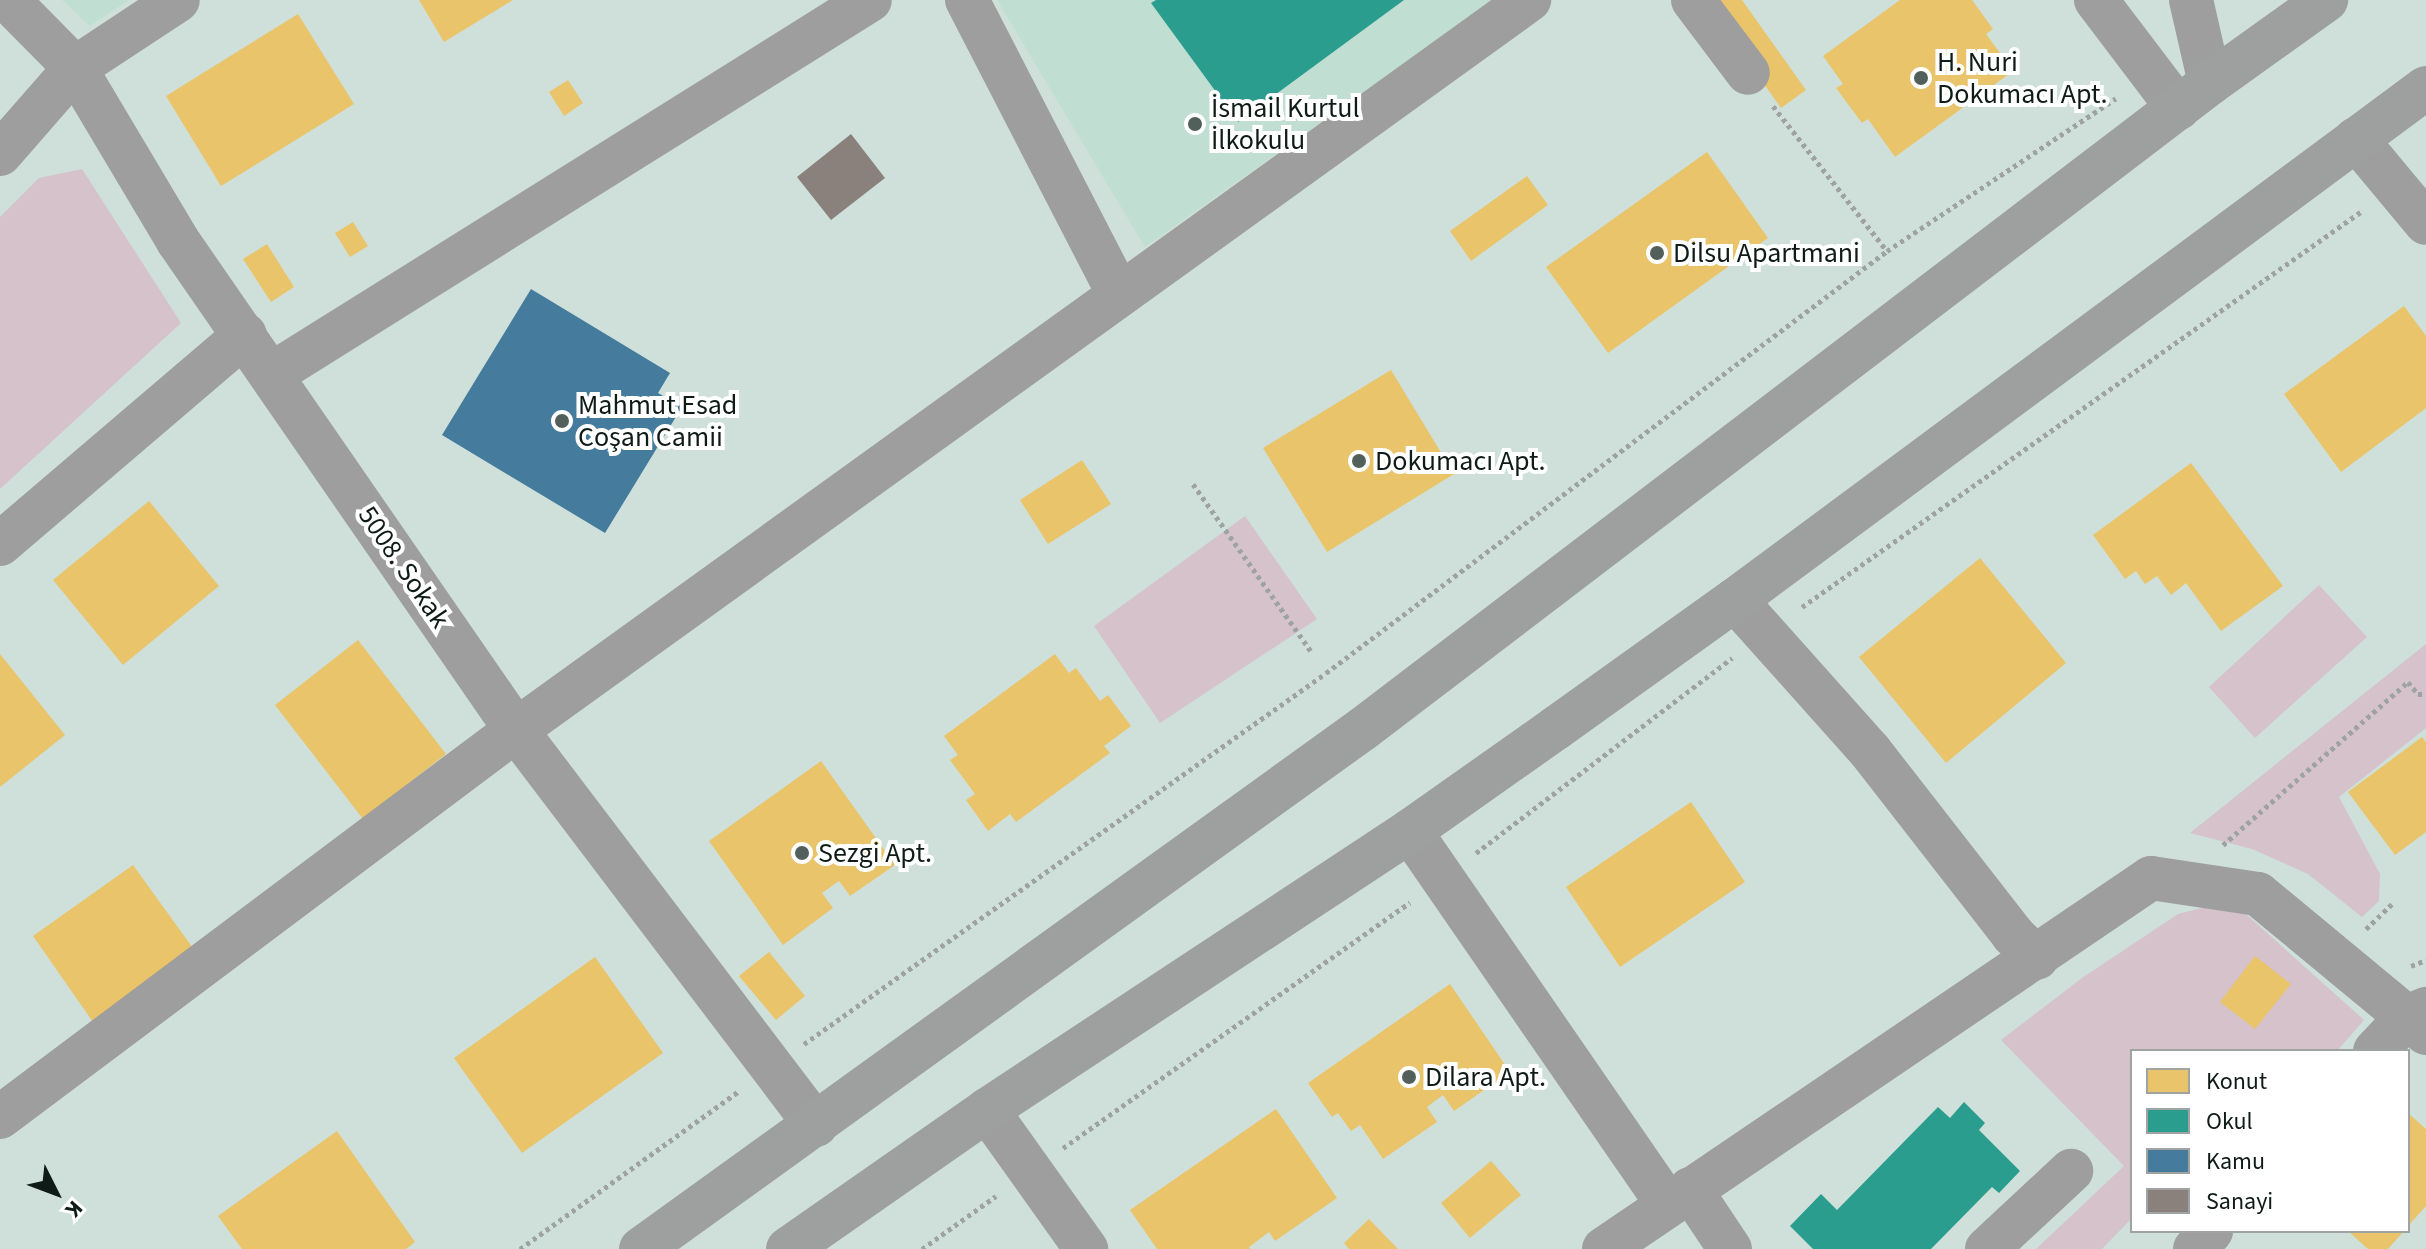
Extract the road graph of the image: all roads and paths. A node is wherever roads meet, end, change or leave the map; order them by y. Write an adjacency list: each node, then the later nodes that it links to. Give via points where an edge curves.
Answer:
1 (8, 0): 10 (street, 5008. Sokak)
2 (178, 0): 10 (street)
3 (870, 0): 22 (street)
4 (967, 0): 20 (street)
5 (1529, 0): 20 (street)
6 (1693, 0): 11 (street)
7 (2096, 0): 12 (street)
8 (2191, 0): 14 (street)
9 (2326, 0): 14 (main road)
10 (75, 68): 16 (street); 21 (street, 5008. Sokak, via 178,241)
11 (1748, 73): 19 (path)
12 (2152, 73): 14 (street); 19 (path)
13 (2426, 88): 15 (main road)
14 (2194, 96): 39 (main road, via 1364,728)
15 (2356, 139): 17 (street); 25 (main road)
16 (0, 154)
17 (2396, 186): 18 (street); 26 (path)
18 (2426, 223)
19 (1887, 251): 36 (path, via 1326,673)
20 (1119, 294): 29 (street)
21 (245, 335): 22 (street, 5008. Sokak); 24 (street)
22 (272, 374): 29 (street, 5008. Sokak)
23 (1193, 484): 27 (path)
24 (0, 544)
25 (1735, 600): 26 (street); 30 (main road)
26 (1765, 633): 32 (path); 33 (street, via 1870,751 2013,935)
27 (1311, 651)
28 (2426, 694): 31 (path, via 2418,694 2408,682)
29 (516, 730): 36 (street, 5008. Sokak); 38 (street)
30 (1410, 831): 32 (street); 37 (main road)
31 (2214, 853)
32 (1443, 878): 40 (path); 42 (street)
33 (2037, 958): 34 (street, via 2151,878 2258,894); 42 (street)
34 (2420, 1019): 35 (street)
35 (2378, 1049)
36 (772, 1067): 39 (street, 5008. Sokak); 44 (path)
37 (987, 1110): 40 (street); 46 (main road)
38 (0, 1117)
39 (816, 1125): 45 (main road)
40 (1031, 1171): 47 (path); 48 (street)
41 (2071, 1171): 51 (street)
42 (1678, 1196): 49 (street); 50 (street)
43 (2209, 1233): 52 (street)
44 (520, 1249)
45 (641, 1249)
46 (788, 1249)
47 (922, 1249)
48 (1086, 1249)
49 (1604, 1249)
50 (1730, 1249)
51 (1987, 1249)
52 (2195, 1249)

